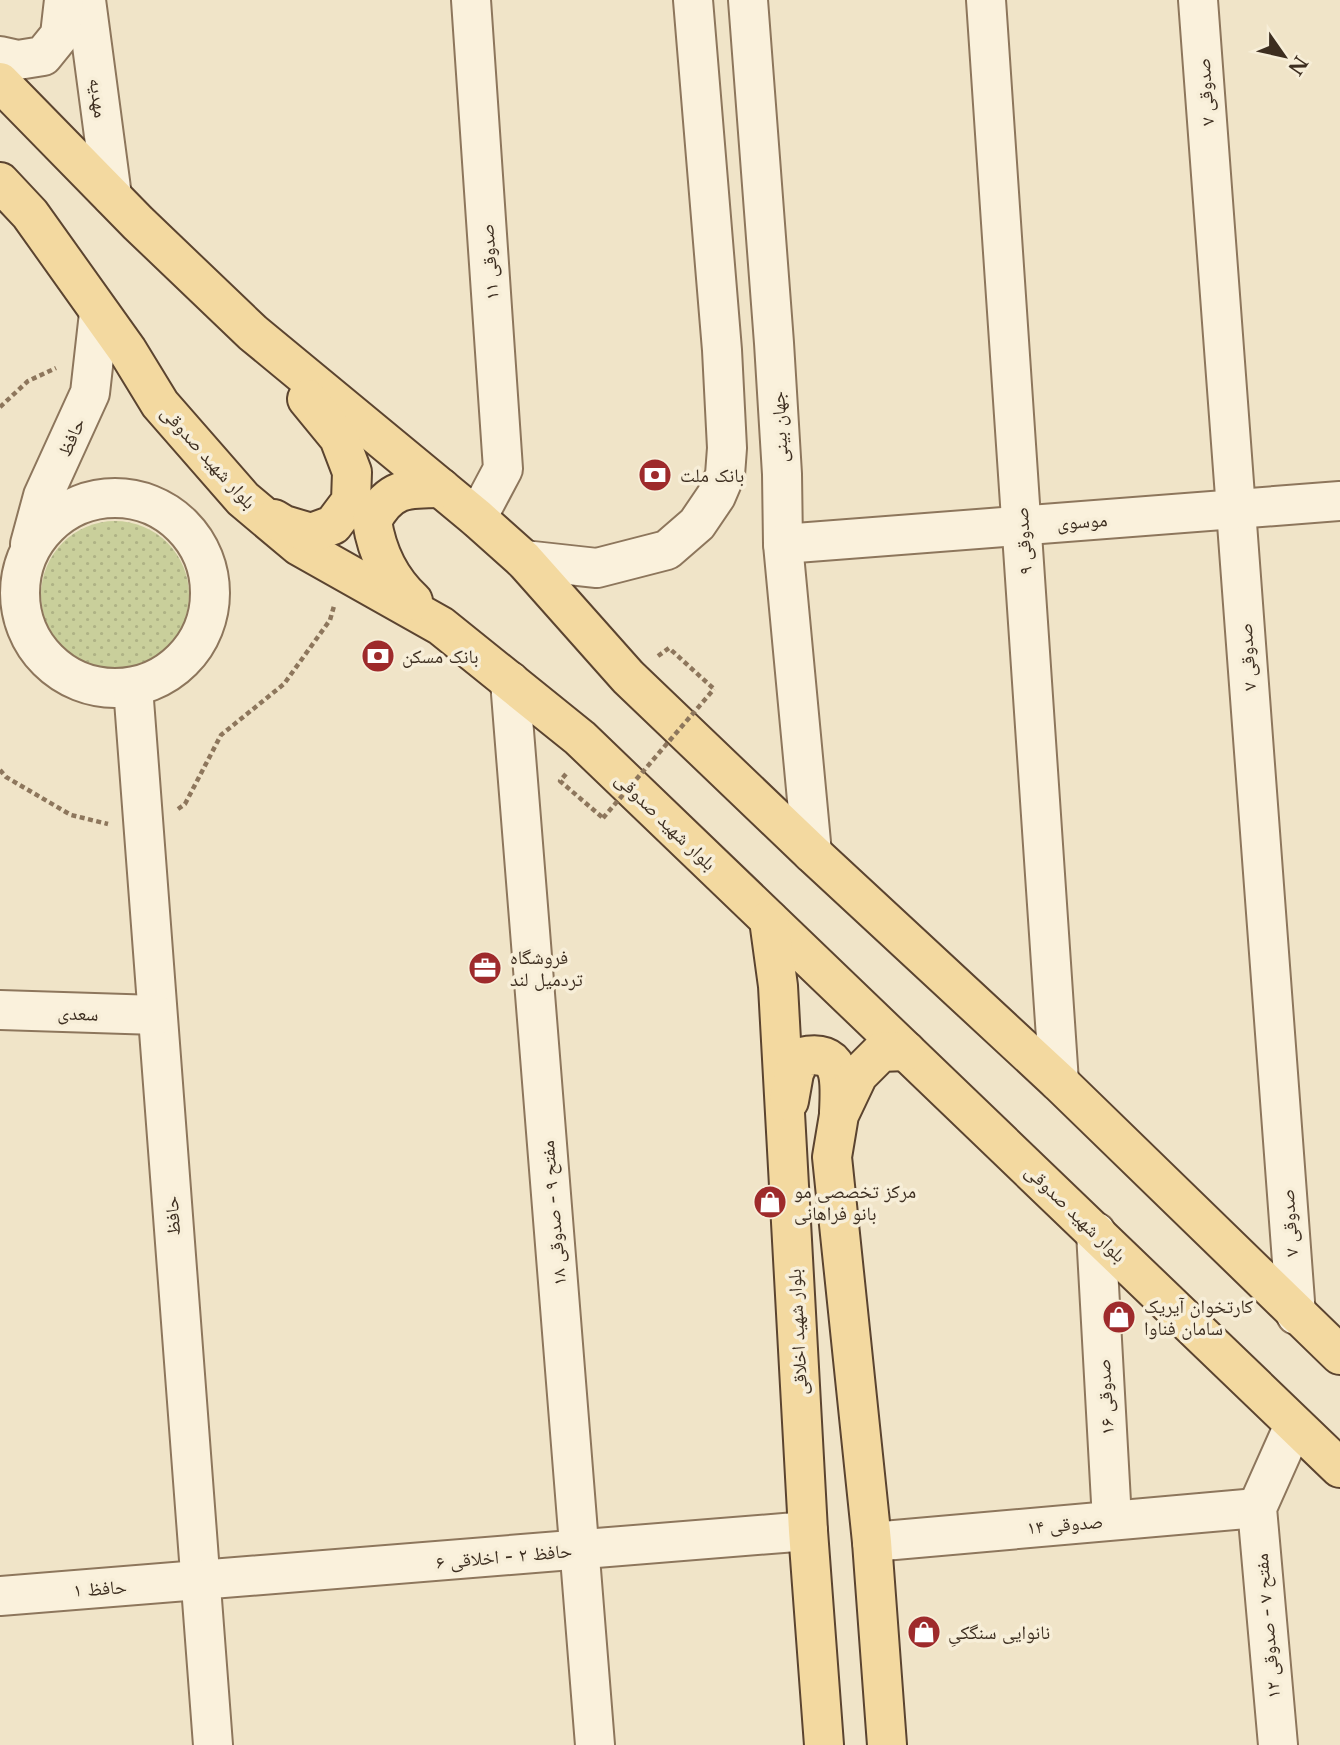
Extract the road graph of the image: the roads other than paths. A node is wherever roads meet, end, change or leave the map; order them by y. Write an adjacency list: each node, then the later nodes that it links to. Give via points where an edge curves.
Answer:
1 (64, 0): 8 (street, via 60,35 43,56 18,60)
2 (86, 0): 11 (street, مهدیه)
3 (471, 0): 20 (street, صدوقی ۱۱, via 503,469)
4 (693, 0): 15 (street, via 722,350)
5 (748, 0): 14 (street, جهان بینی)
6 (986, 0): 21 (street, صدوقی ۹)
7 (1198, 0): 19 (street, صدوقی ۷)
8 (0, 56)
9 (0, 82): 11 (main road)
10 (0, 182): 12 (main road, بلوار شهید صدوقی, via 30,214)
11 (112, 196): 13 (main road)
12 (98, 331): 17 (main road, بلوار شهید صدوقی, via 127,350 160,404); 23 (street, حافظ, via 90,393 43,496)
13 (253, 333): 16 (main road); 17 (main road, via 339,439 352,472 351,502 333,524 311,533 284,526)
14 (782, 474): 15 (street); 22 (street, جهان بینی)
15 (725, 475): 24 (street, via 697,524 667,550 597,568)
16 (441, 488): 20 (main road); 25 (main road, via 396,492 380,506 372,522 381,560 405,593)
17 (243, 499): 25 (main road, بلوار شهید صدوقی, via 299,545)
18 (1340, 501): 19 (street, موسوی)
19 (1235, 509): 21 (street, موسوی); 37 (street, صدوقی ۷)
20 (477, 517): 24 (main road)
21 (1022, 526): 22 (street, موسوی); 33 (street, صدوقی ۹)
22 (783, 544): 28 (street, جهان بینی)
23 (26, 557): 27 (street, via 20,608 27,632 41,654 60,672 83,684); 27 (street, via 39,534 81,503 133,499 180,522 207,567 207,619 180,663)
24 (524, 561): 28 (main road, via 628,677)
25 (441, 626): 26 (main road, بلوار شهید صدوقی)
26 (510, 681): 29 (main road, بلوار شهید صدوقی, via 580,738); 45 (street, مفتح ۹ - صدوقی ۱۸)
27 (133, 687): 31 (street, حافظ)
28 (812, 853): 33 (main road)
29 (769, 920): 32 (main road, بلوار شهید صدوقی); 35 (main road, بلوار شهید اخلاقی)
30 (0, 1010): 31 (street, سعدی)
31 (157, 1015): 46 (street, حافظ)
32 (906, 1051): 34 (main road, via 881,1052 858,1075); 36 (main road, بلوار شهید صدوقی)
33 (1059, 1082): 37 (main road)
34 (839, 1115): 35 (main road, via 840,1074 829,1058 816,1054 801,1057); 44 (main road, via 832,1157)
35 (786, 1116): 43 (main road, بلوار شهید اخلاقی)
36 (1096, 1232): 39 (main road, بلوار شهید صدوقی); 42 (street, صدوقی ۱۶)
37 (1297, 1315): 38 (main road)
38 (1340, 1355)
39 (1294, 1424): 40 (main road, بلوار شهید صدوقی); 41 (street)
40 (1340, 1468)
41 (1257, 1508): 42 (street, صدوقی ۱۴); 52 (street, مفتح ۷ - صدوقی ۱۲)
42 (1111, 1520): 44 (street, صدوقی ۱۴)
43 (808, 1531): 45 (street, حافظ ۲ - اخلاقی ۶); 50 (main road, بلوار شهید اخلاقی)
44 (872, 1542): 51 (main road)
45 (580, 1550): 46 (street, حافظ ۲ - اخلاقی ۶); 49 (street, مفتح ۹ - صدوقی ۱۸)
46 (201, 1580): 47 (street, حافظ ۱); 48 (street, حافظ)
47 (0, 1596)
48 (213, 1745)
49 (595, 1745)
50 (824, 1745)
51 (887, 1745)
52 (1278, 1745)

